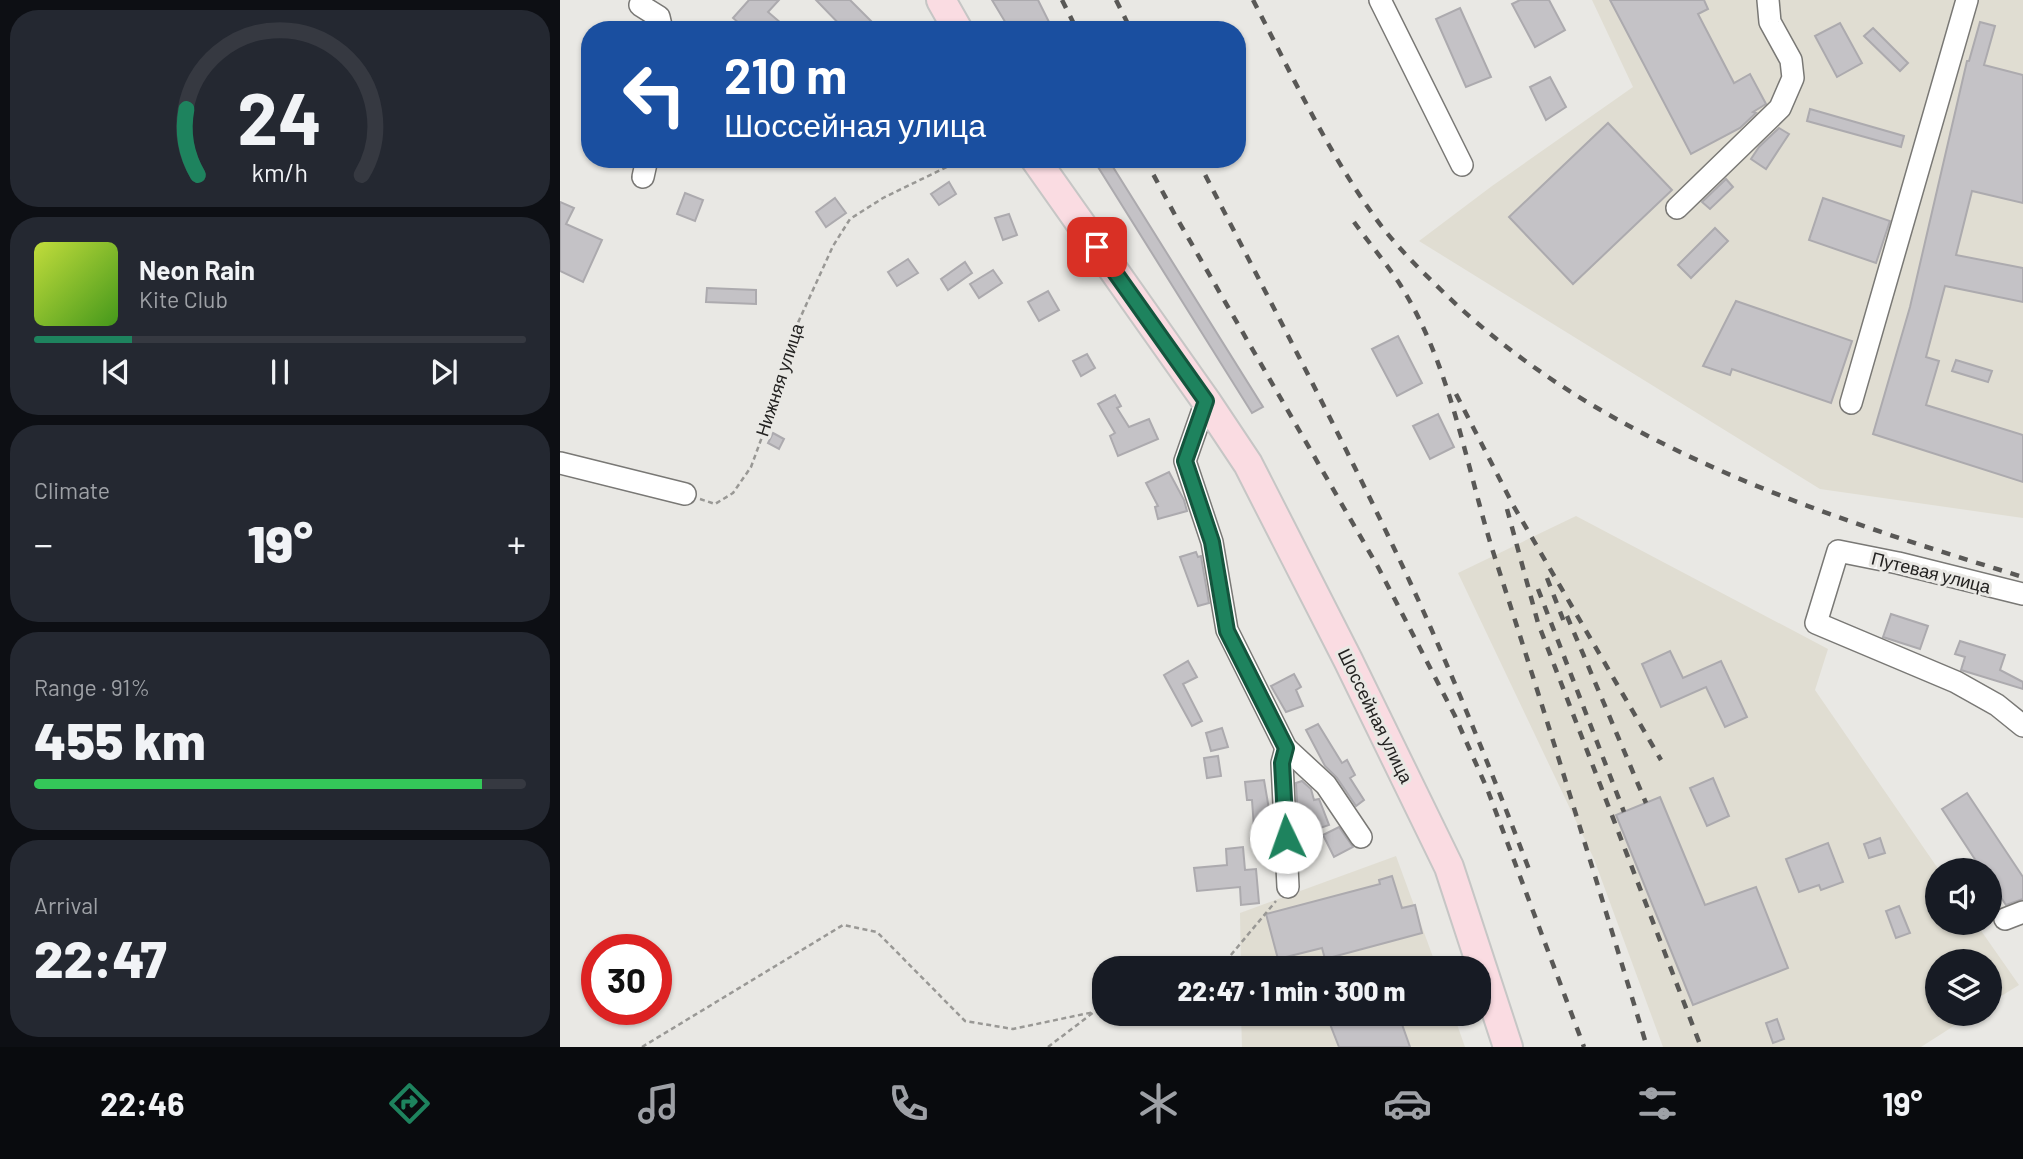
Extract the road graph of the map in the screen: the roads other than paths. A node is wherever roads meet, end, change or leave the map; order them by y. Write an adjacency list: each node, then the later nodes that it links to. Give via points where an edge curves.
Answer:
1 (642, 0): 6 (street, via 640,5)
2 (941, 0): 7 (main road)
3 (1380, 0): 8 (street)
4 (1768, 0): 10 (street, via 1770,22 1791,60 1793,78 1780,108)
5 (1967, 0): 12 (street)
6 (660, 21)
7 (953, 21)
8 (1462, 165)
9 (1041, 168): 11 (main road, Шоссейная улица)
10 (1677, 208)
11 (1206, 401): 17 (street, via 1185,461 1212,542 1227,631); 20 (main road, Шоссейная улица, via 1248,464 1449,867)
12 (1851, 403)
13 (560, 463): 14 (street)
14 (685, 494)
15 (2023, 594): 16 (street, Путевая улица, via 1838,551 1816,623 1956,682)
16 (2023, 726)
17 (1286, 748): 18 (street, via 1326,785); 19 (street, via 1282,763)
18 (1361, 837)
19 (1288, 887)
20 (1508, 1047)

